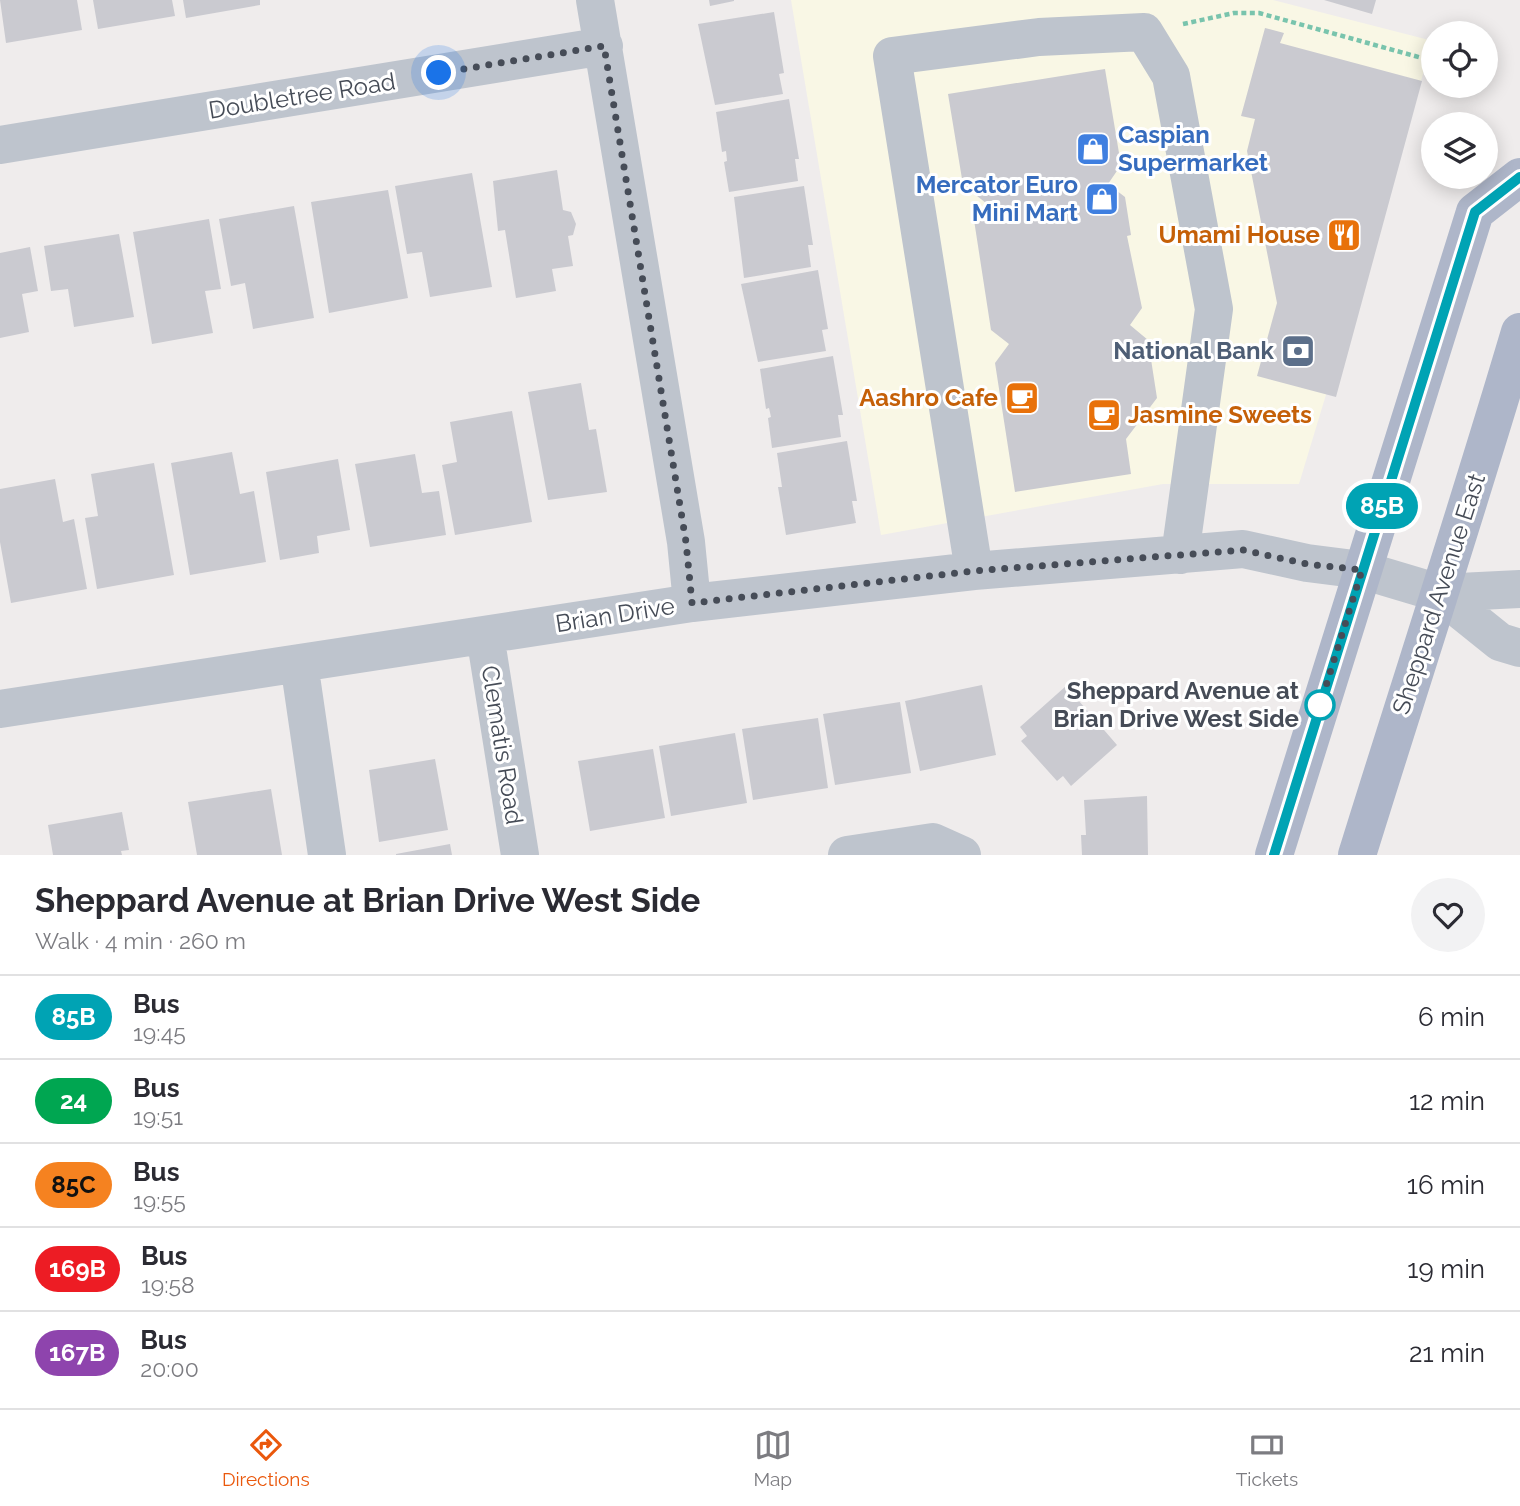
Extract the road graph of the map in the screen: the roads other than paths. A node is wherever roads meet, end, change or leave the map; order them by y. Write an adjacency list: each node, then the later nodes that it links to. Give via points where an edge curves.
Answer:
1 (595, 0): 2 (street)
2 (604, 46): 3 (street, Doubletree Road); 11 (street, via 686,542)
3 (0, 145)
4 (1520, 177): 7 (main road, via 1475,212)
5 (1520, 332): 10 (main road, Sheppard Avenue East)
6 (1180, 555): 7 (street, Brian Drive, via 1243,550); 8 (street, Brian Drive); 8 (street, via 1214,309 1171,76 1143,32 1039,37 892,56)
7 (1362, 570): 10 (street, Brian Drive); 20 (main road)
8 (974, 571): 11 (street, Brian Drive)
9 (1520, 589): 10 (street)
10 (1439, 593): 13 (street, via 1500,642); 21 (main road, Sheppard Avenue East)
11 (692, 603): 12 (street, Brian Drive)
12 (485, 635): 14 (street, Brian Drive); 17 (street, Clematis Road)
13 (1520, 648)
14 (299, 663): 15 (street, Brian Drive); 16 (street)
15 (0, 709)
16 (327, 855)
17 (520, 855)
18 (846, 855): 19 (street, via 933,842)
19 (962, 855)
20 (1274, 855)
21 (1357, 855)

